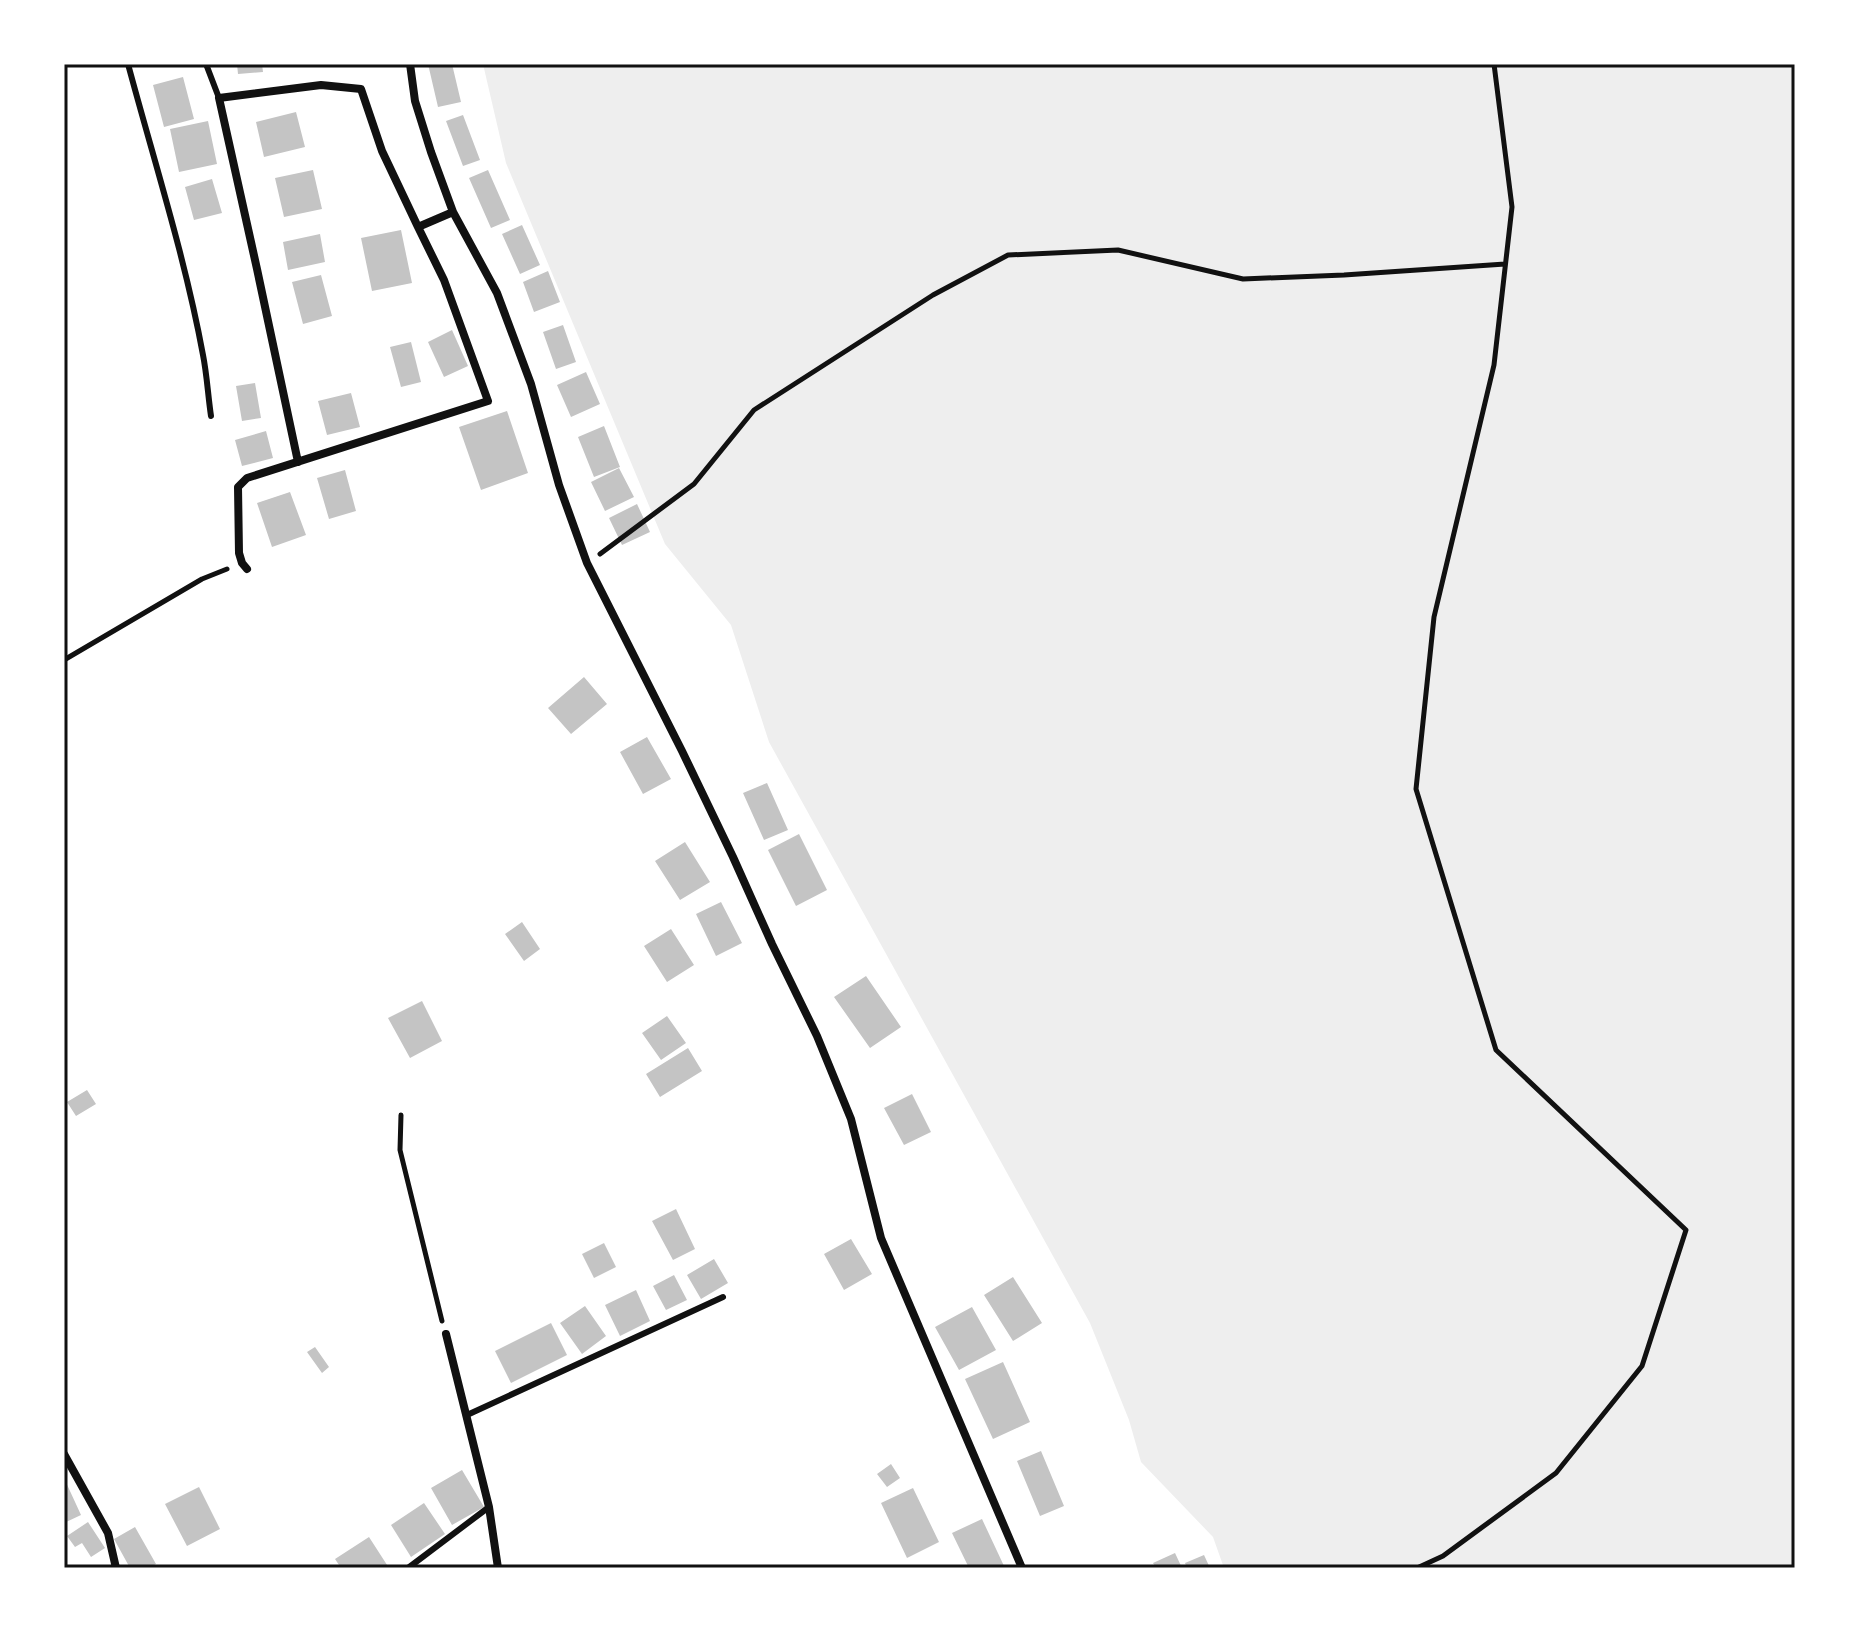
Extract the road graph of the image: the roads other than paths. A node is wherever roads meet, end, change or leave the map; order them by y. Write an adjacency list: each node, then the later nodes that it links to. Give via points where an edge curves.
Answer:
1 (128, 64): 7 (lane, via 186,279)
2 (206, 64): 4 (lane)
3 (410, 64): 5 (street, via 415,101)
4 (219, 98): 6 (street, via 321,85 361,89 382,151); 8 (street)
5 (453, 212): 6 (street); 18 (street, via 497,293 587,563 817,1036 851,1119 881,1238)
6 (418, 227): 8 (street, via 444,280 488,401)
7 (211, 416)
8 (298, 462): 9 (street, via 247,478 238,487 239,553)
9 (244, 566)
10 (723, 1297): 12 (lane)
11 (446, 1334): 12 (street)
12 (467, 1415): 14 (street)
13 (64, 1454): 15 (street, via 108,1533)
14 (489, 1507): 16 (lane); 17 (street)
15 (116, 1568)
16 (408, 1568)
17 (498, 1568)
18 (1022, 1568)

